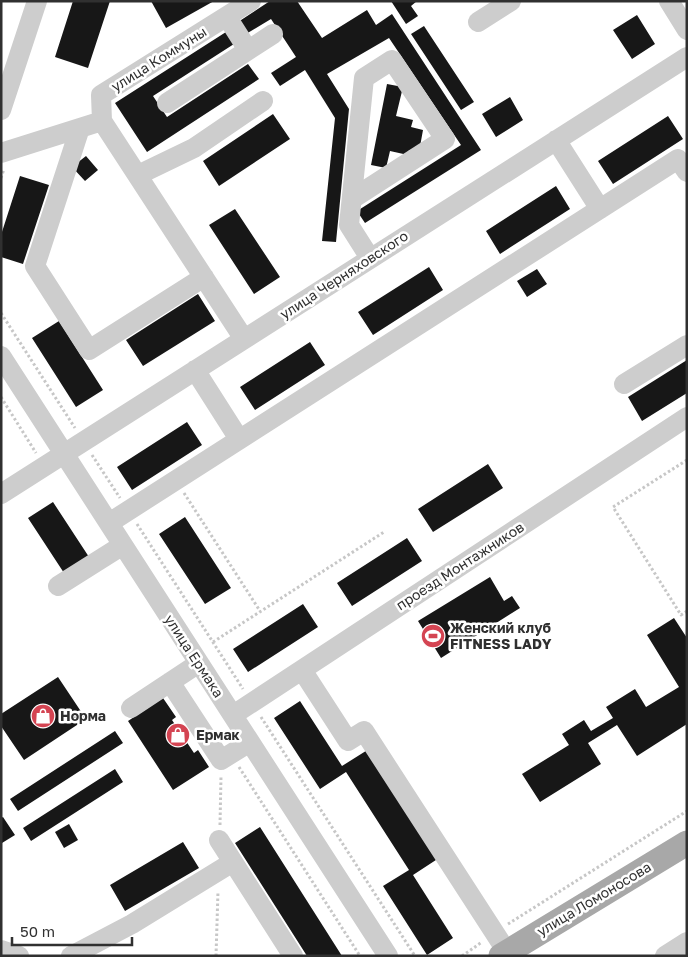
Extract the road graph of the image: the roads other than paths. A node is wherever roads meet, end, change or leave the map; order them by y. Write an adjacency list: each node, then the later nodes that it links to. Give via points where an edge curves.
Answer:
1 (37, 1): 13 (street)
2 (252, 1): 5 (street, улица Коммуны)
3 (511, 1): 6 (street)
4 (669, 1): 7 (street)
5 (227, 17): 9 (street); 14 (street, улица Коммуны, via 101,95)
6 (478, 22)
7 (687, 30)
8 (273, 34): 9 (street)
9 (248, 50): 11 (street)
10 (687, 56): 16 (street, улица Черняховского)
11 (167, 102)
12 (263, 102): 19 (street, via 194,148)
13 (1, 110)
14 (102, 121): 15 (street); 19 (street)
15 (80, 128): 17 (street); 23 (street, via 35,266 89,350)
16 (556, 140): 21 (street); 22 (street, улица Черняховского)
17 (1, 153)
18 (687, 172): 21 (street, via 678,159)
19 (138, 175): 23 (street)
20 (352, 199): 20 (street, via 364,78 392,60 445,140); 22 (street, via 349,225)
21 (600, 209): 30 (street)
22 (370, 258): 24 (street, улица Черняховского)
23 (204, 277): 24 (street)
24 (244, 339): 27 (street, улица Черняховского)
25 (687, 344): 28 (street)
26 (1, 356): 31 (street, улица Ермака)
27 (195, 370): 30 (street); 31 (street, улица Черняховского)
28 (624, 384)
29 (687, 417): 37 (street, проезд Монтажников)
30 (239, 439): 33 (street)
31 (64, 454): 32 (street, улица Черняховского); 33 (street, улица Ермака)
32 (1, 494)
33 (109, 523): 34 (street, улица Ермака)
34 (123, 545): 35 (street); 36 (street, улица Ермака)
35 (58, 586)
36 (199, 663): 38 (street); 40 (street, улица Ермака)
37 (302, 670): 40 (street, проезд Монтажников); 46 (street, via 348,741 364,731)
38 (170, 682): 39 (street); 41 (street, via 221,760)
39 (131, 708)
40 (233, 715): 41 (street, улица Ермака)
41 (250, 742): 51 (street, улица Ермака)
42 (220, 840): 44 (street)
43 (687, 843): 46 (main road, улица Ломоносова)
44 (233, 862): 49 (street, via 132,924); 50 (street)
45 (687, 942): 52 (street)
46 (501, 947)
47 (1, 950): 48 (street)
48 (19, 956)
49 (70, 956)
50 (293, 956)
51 (388, 956)
52 (665, 956)

